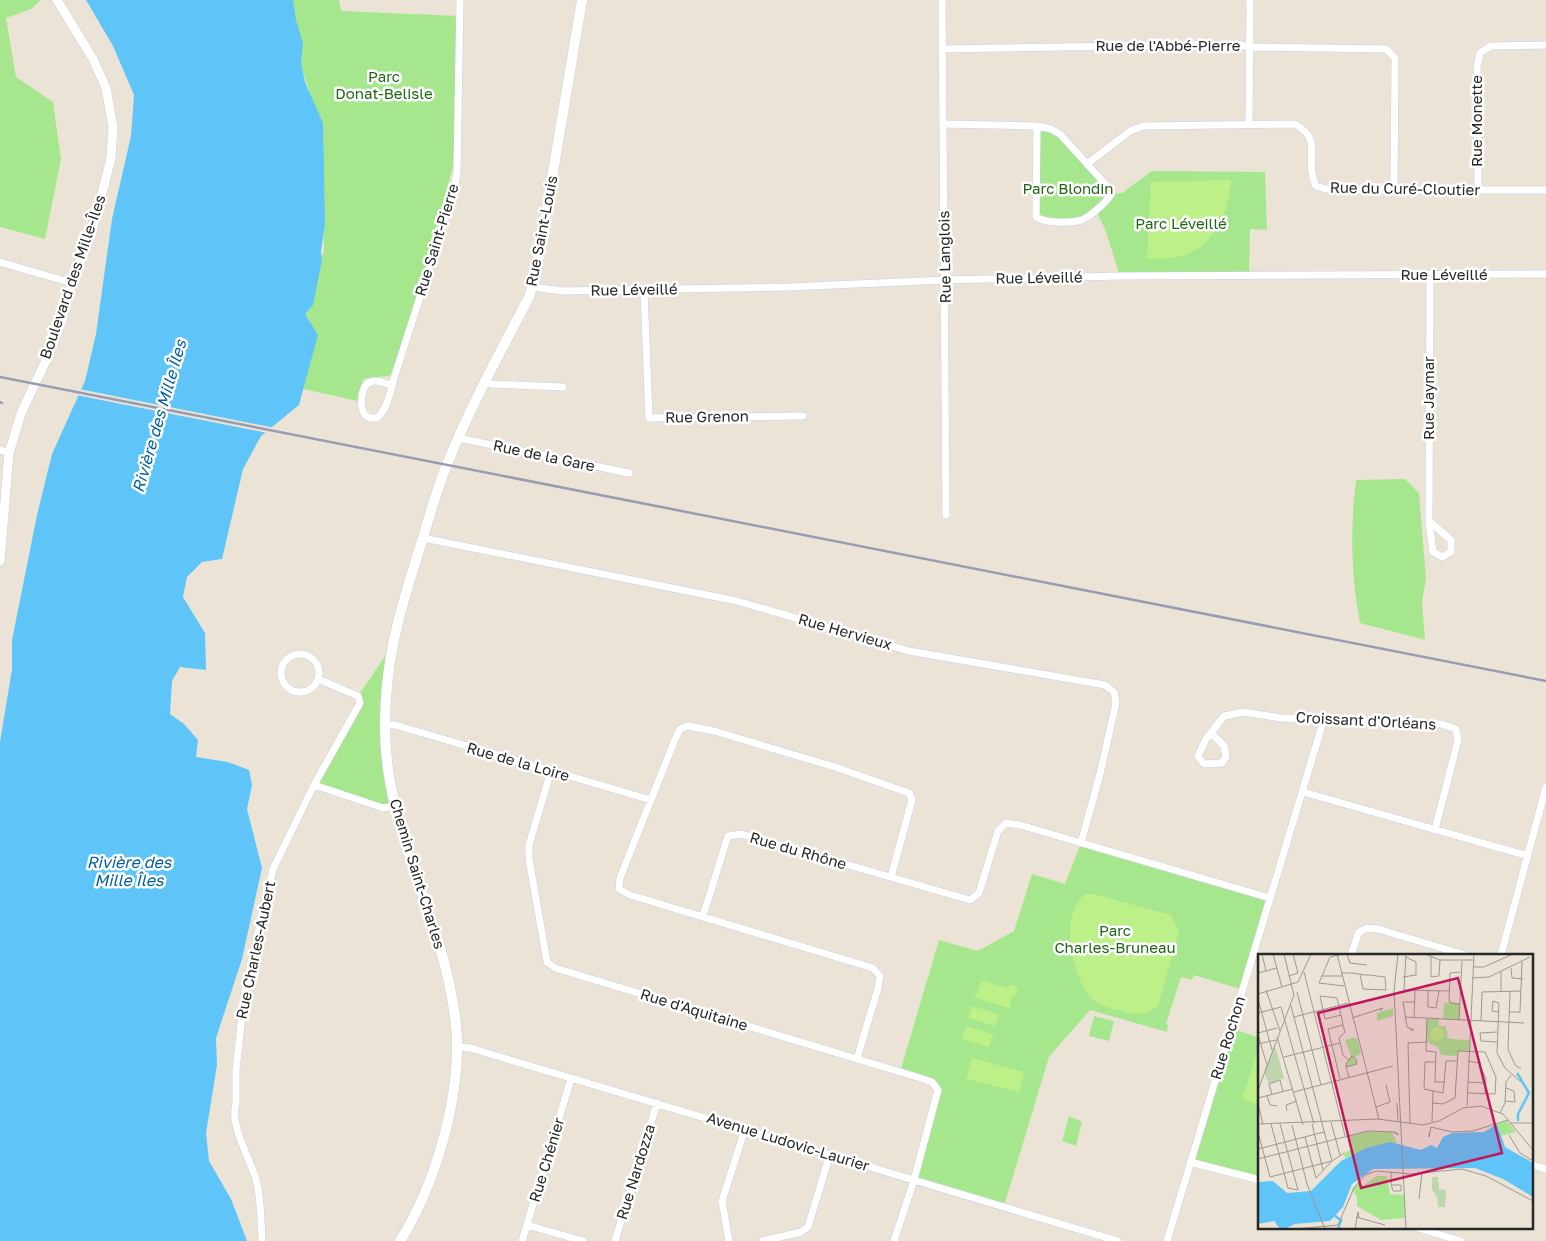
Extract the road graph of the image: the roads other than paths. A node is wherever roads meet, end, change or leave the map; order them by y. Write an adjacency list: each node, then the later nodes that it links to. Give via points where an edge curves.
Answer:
1 (57, 0): 20 (street, Boulevard des Mille-Îles, via 93,59 106,88 113,127 111,158 92,232)
2 (460, 0): 24 (street, Rue Saint-Pierre, via 457,172)
3 (582, 0): 21 (main road, Rue Saint-Louis)
4 (942, 0): 8 (street, Rue Langlois)
5 (1250, 0): 7 (street)
6 (1546, 45): 14 (street, Rue Monette, via 1491,46 1480,52 1477,67)
7 (1250, 46): 8 (street, Rue de l'Abbé-Pierre); 9 (street); 13 (street, Rue de l'Abbé-Pierre, via 1379,48 1392,53 1395,58)
8 (942, 49): 10 (street, Rue Langlois)
9 (1249, 123): 12 (street, Rue du Curé-Cloutier, via 1143,126 1130,131); 13 (street, Rue du Curé-Cloutier, via 1295,124 1307,130 1312,140 1310,174 1316,186 1330,190)
10 (943, 124): 11 (street); 19 (street, Rue Langlois)
11 (1037, 126): 12 (street, via 1060,134); 12 (street, via 1036,217 1042,221 1080,221 1108,201 1109,188)
12 (1088, 164)
13 (1394, 189): 14 (street, Rue du Curé-Cloutier)
14 (1478, 190): 15 (street, Rue du Curé-Cloutier)
15 (1546, 190)
16 (0, 262): 20 (street)
17 (1546, 274): 18 (street, Rue Léveillé)
18 (1430, 275): 19 (street, Rue Léveillé); 31 (street, Rue Jaymar)
19 (945, 280): 22 (street, Rue Léveillé); 30 (street, Rue Langlois)
20 (72, 283): 28 (street, Boulevard des Mille-Îles, via 50,352)
21 (532, 287): 22 (street, Rue Léveillé, via 563,291); 23 (main road, Rue Saint-Louis)
22 (644, 290): 26 (street, Rue Grenon, via 649,418)
23 (485, 382): 25 (street); 27 (main road, Rue Saint-Louis)
24 (392, 385): 24 (street, Rue Saint-Pierre, via 382,413 377,418 365,415 361,402 369,383 376,381)
25 (563, 387)
26 (803, 416)
27 (457, 442): 29 (street, Rue de la Gare); 32 (main road, Chemin Saint-Charles)
28 (4, 452): 33 (street, Boulevard des Mille-Îles)
29 (629, 474)
30 (946, 515)
31 (1429, 520): 31 (street, Rue Jaymar, via 1433,552 1442,557 1451,552 1451,540)
32 (423, 538): 37 (main road, Chemin Saint-Charles, via 393,636); 46 (street, Rue Hervieux, via 736,601 909,651 1105,685 1114,692 1116,703)
33 (2, 540): 34 (street, Boulevard des Mille-Îles)
34 (0, 561)
35 (318, 679): 35 (street, via 318,667 303,655 291,657 282,666 284,684 294,691 310,689); 40 (street, Rue Charles-Aubert, via 358,696 360,703)
36 (1324, 719): 38 (street, Croissant d'Orléans, via 1282,718 1243,712 1224,716); 42 (street, Rue Rochon); 45 (street, Croissant d'Orléans, via 1441,724 1456,729 1458,740)
37 (385, 725): 39 (street, Rue de la Loire); 44 (main road, Chemin Saint-Charles, via 387,762)
38 (1211, 733): 38 (street, Croissant d'Orléans, via 1198,756 1204,764 1222,763 1226,757 1224,746)
39 (552, 771): 43 (street, Rue de la Loire); 55 (street, Rue d'Aquitaine, via 529,844 547,962 555,968)
40 (314, 785): 44 (street, via 383,808); 65 (street, Rue Charles-Aubert, via 273,869 247,980 240,1027 234,1111 256,1180)
41 (1546, 786): 47 (street)
42 (1303, 792): 45 (street); 49 (street, Rue Rochon)
43 (651, 800): 48 (street, via 680,729 688,726 714,730 835,766 910,793 912,800); 50 (street, via 619,888 630,895)
44 (395, 806): 54 (main road, Chemin Saint-Charles, via 445,968 454,1009)
45 (1435, 830): 47 (street)
46 (1081, 842): 48 (street, via 1006,824 998,831 980,893 970,900); 49 (street)
47 (1528, 856): 53 (street)
48 (890, 877): 50 (street, Rue du Rhône, via 741,834 728,836)
49 (1270, 898): 60 (street, Rue Rochon)
50 (703, 916): 55 (street, via 874,968 880,976 878,988)
51 (1351, 954): 52 (street, via 1359,932 1368,928)
52 (1462, 954)
53 (1502, 954)
54 (457, 1047): 56 (street, Avenue Ludovic-Laurier, via 470,1048); 66 (main road, Chemin Saint-Charles, via 452,1096 439,1152 415,1214)
55 (857, 1059): 62 (street, Rue d'Aquitaine, via 932,1082 938,1090)
56 (571, 1079): 57 (street, Avenue Ludovic-Laurier); 63 (street, Rue Chénier)
57 (657, 1103): 58 (street, Avenue Ludovic-Laurier); 69 (street, Rue Nardozza)
58 (744, 1129): 59 (street, Avenue Ludovic-Laurier); 70 (street, via 722,1200)
59 (830, 1154): 62 (street, Avenue Ludovic-Laurier); 71 (street, via 808,1227 801,1232)
60 (1190, 1162): 61 (street); 74 (street, Rue Rochon)
61 (1258, 1179)
62 (914, 1180): 72 (street); 73 (street, Avenue Ludovic-Laurier)
63 (527, 1225): 67 (street, Rue Chénier); 68 (street)
64 (1418, 1228): 75 (street)
65 (262, 1241)
66 (400, 1241)
67 (522, 1241)
68 (583, 1241)
69 (615, 1241)
70 (729, 1241)
71 (762, 1241)
72 (894, 1241)
73 (1118, 1241)
74 (1167, 1241)
75 (1461, 1241)

